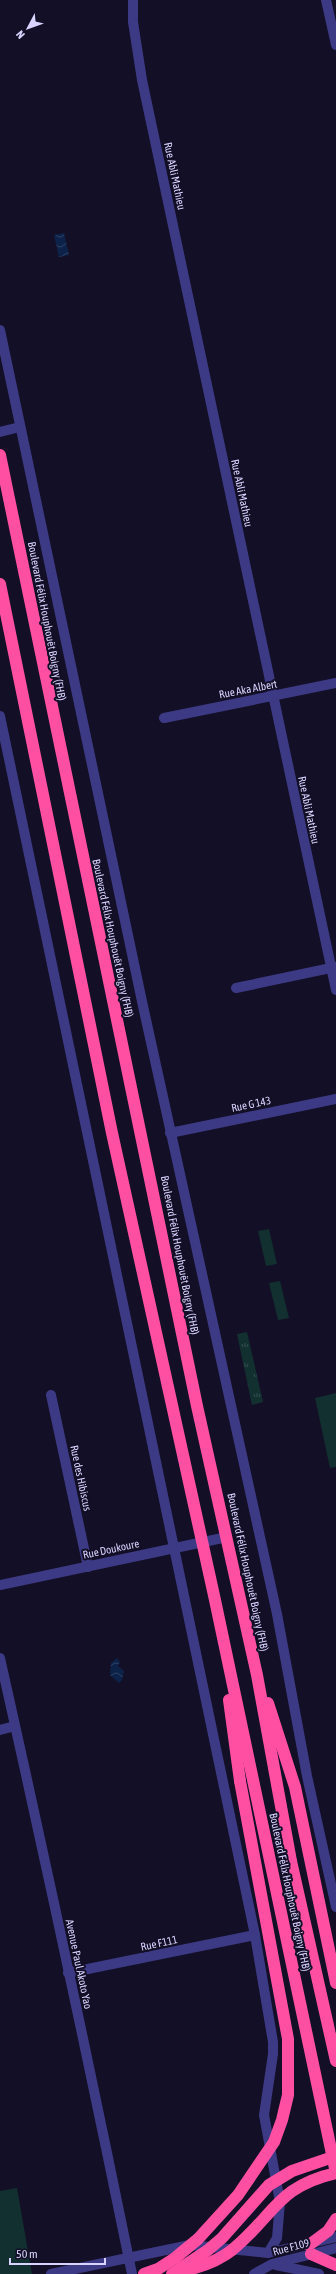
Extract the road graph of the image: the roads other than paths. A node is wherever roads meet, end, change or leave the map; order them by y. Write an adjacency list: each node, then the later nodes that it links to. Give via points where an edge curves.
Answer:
1 (133, 0): 10 (street, Rue Abli Mathieu, via 133,22 142,80)
2 (326, 0): 3 (street)
3 (336, 45)
4 (0, 330): 5 (street)
5 (20, 427): 6 (street); 17 (street)
6 (0, 432)
7 (0, 454): 19 (highway, Boulevard Félix Houphouët Boigny (FHB), via 197,1406)
8 (0, 584): 20 (highway, Boulevard Félix Houphouët Boigny (FHB), via 112,1133)
9 (336, 683): 10 (street, Rue Aka Albert)
10 (274, 697): 12 (street, Rue Aka Albert); 13 (street, Rue Abli Mathieu)
11 (0, 716): 21 (street)
12 (164, 718)
13 (334, 967): 14 (street); 15 (street, Rue Abli Mathieu)
14 (236, 988)
15 (336, 990)
16 (336, 1099): 17 (street, Rue G 143)
17 (170, 1133): 29 (street, via 277,1614 307,1776)
18 (51, 1395): 22 (street, Rue des Hibiscus)
19 (227, 1537): 20 (street, Rue Doukoure); 26 (highway, Boulevard Félix Houphouët Boigny (FHB))
20 (202, 1542): 21 (street, Rue Doukoure); 24 (highway, Boulevard Félix Houphouët Boigny (FHB))
21 (175, 1548): 22 (street, Rue Doukoure); 30 (street)
22 (88, 1567): 23 (street, Rue Doukoure)
23 (0, 1585)
24 (215, 1600): 35 (highway, Boulevard Félix Houphouët Boigny (FHB)); 48 (highway, bridge, via 240,1781 288,2039 288,2095 274,2142 238,2195 198,2239 175,2258)
25 (0, 1658): 27 (street, Avenue Paul Akoto Yao)
26 (257, 1675): 32 (highway, via 295,1787); 33 (highway, Boulevard Félix Houphouët Boigny (FHB), via 291,1861)
27 (15, 1726): 28 (street); 31 (street, Avenue Paul Akoto Yao)
28 (0, 1730)
29 (336, 1907)
30 (255, 1935): 31 (street, Rue F111); 41 (street, via 273,2042 264,2115 280,2202 277,2238)
31 (68, 1974): 42 (street, Avenue Paul Akoto Yao, via 101,2115)
32 (336, 1983)
33 (336, 2061)
34 (336, 2156): 50 (highway, bridge, via 292,2171 269,2185 222,2238)
35 (336, 2173): 50 (highway, bridge, via 300,2184 285,2195 232,2250 215,2261)
36 (336, 2219): 39 (highway)
37 (336, 2237): 39 (street)
38 (336, 2248): 39 (street, Rue F109)
39 (310, 2250): 41 (street); 43 (street, Rue F109); 44 (highway)
40 (156, 2253): 41 (street, via 190,2245); 42 (street); 49 (street)
41 (268, 2253)
42 (129, 2256): 45 (street); 47 (street, Avenue Paul Akoto Yao)
43 (272, 2264): 51 (street, Rue F109); 52 (street)
44 (336, 2265)
45 (84, 2271): 46 (street)
46 (51, 2274)
47 (132, 2274)
48 (144, 2274)
49 (151, 2274)
50 (171, 2274)
51 (254, 2274)
52 (320, 2274)

